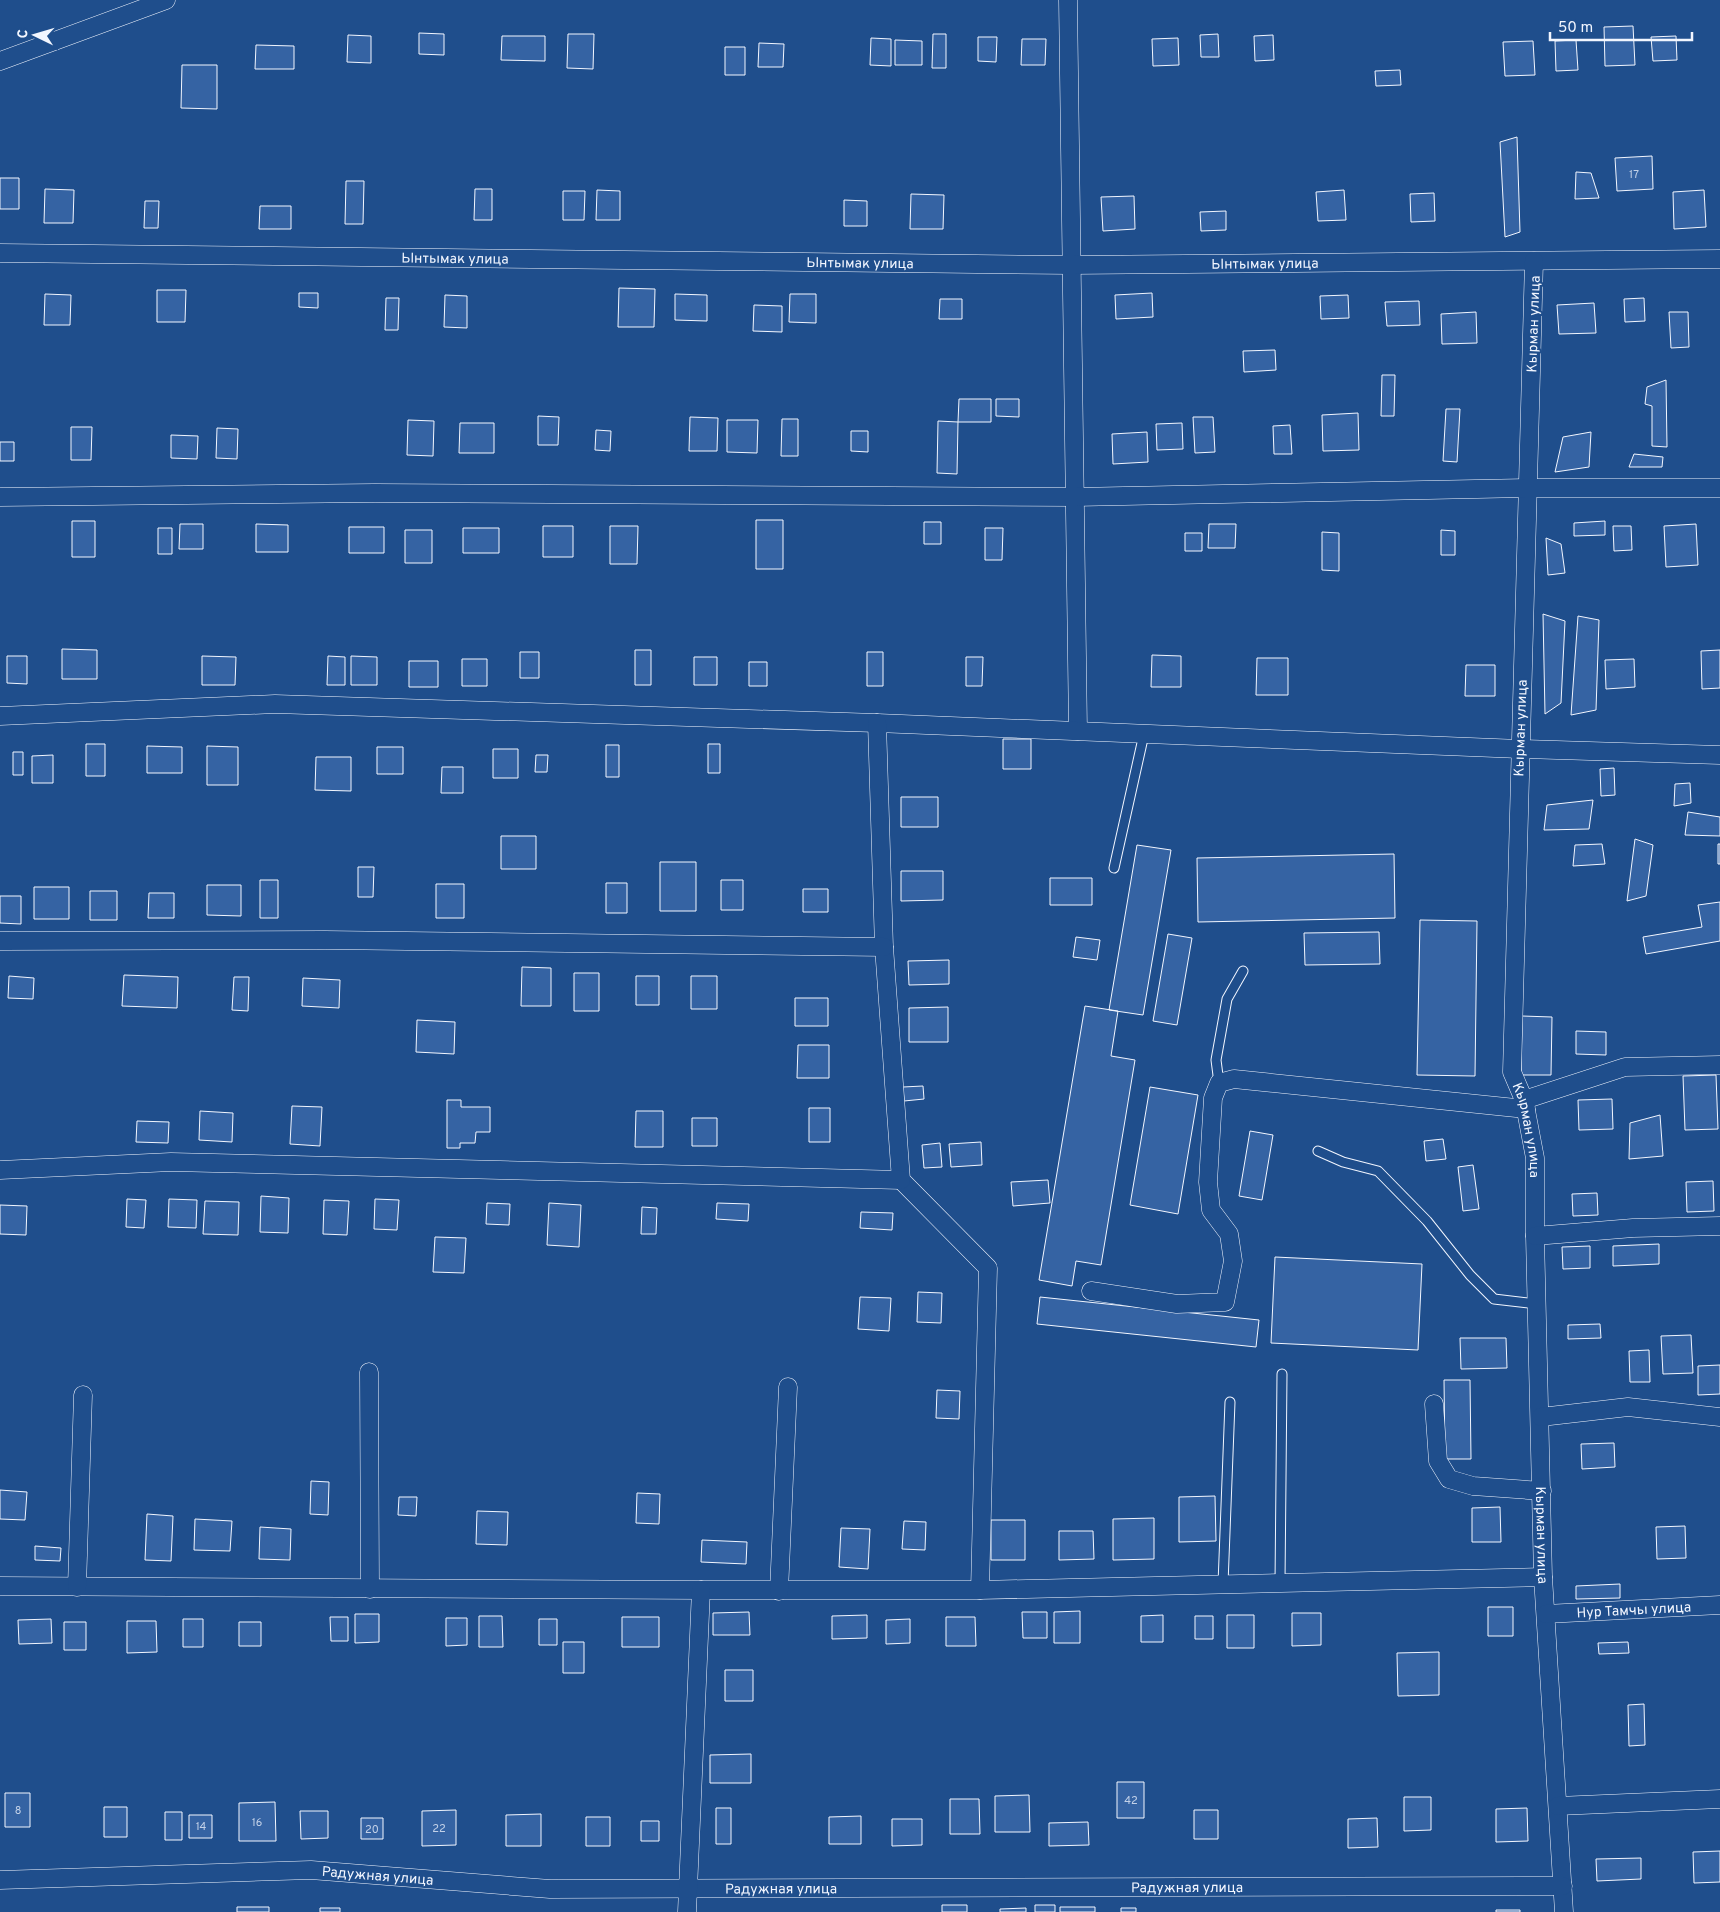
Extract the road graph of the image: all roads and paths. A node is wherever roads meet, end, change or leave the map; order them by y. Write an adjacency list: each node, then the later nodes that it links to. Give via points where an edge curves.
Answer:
1 (166, 0): 3 (street)
2 (1068, 0): 7 (street)
3 (0, 61)
4 (0, 253): 7 (street, Ынтымак улица)
5 (1720, 259): 6 (street, Ынтымак улица)
6 (1534, 261): 7 (street, Ынтымак улица); 8 (street, Кырман улица)
7 (1071, 265): 10 (street)
8 (1528, 488): 9 (street); 10 (street); 16 (street, Кырман улица)
9 (1720, 488)
10 (1075, 497): 11 (street, via 375,493); 14 (street)
11 (0, 498)
12 (0, 716): 13 (street, via 275,704)
13 (877, 723): 14 (street); 20 (street)
14 (1078, 731): 15 (street)
15 (1144, 734): 16 (street); 18 (lane)
16 (1520, 750): 17 (street); 24 (street, Кырман улица, via 1512,1072)
17 (1720, 755)
18 (1114, 868)
19 (0, 941): 20 (street, via 326,940)
20 (884, 947): 27 (street)
21 (1243, 971): 23 (lane, via 1227,999 1216,1060)
22 (1720, 1065): 24 (street, via 1625,1067)
23 (1219, 1083): 24 (street, via 1234,1079); 30 (street, via 1213,1098 1208,1182 1211,1210 1229,1234 1233,1261 1225,1302 1177,1304)
24 (1525, 1105): 29 (street, Кырман улица, via 1534,1158)
25 (1318, 1151): 31 (lane, via 1343,1162 1378,1171 1494,1299)
26 (0, 1170): 27 (street, via 171,1162)
27 (901, 1180): 49 (street, via 988,1268)
28 (1720, 1226): 29 (street, via 1633,1228)
29 (1535, 1236): 31 (street, Кырман улица)
30 (1091, 1291)
31 (1537, 1304): 38 (street, Кырман улица)
32 (368, 1372): 46 (street)
33 (1282, 1374): 42 (lane)
34 (788, 1387): 48 (street)
35 (83, 1395): 45 (street)
36 (1230, 1402): 43 (lane)
37 (1434, 1404): 40 (street, via 1438,1461 1449,1479 1473,1486)
38 (1541, 1417): 39 (street, via 1628,1408); 40 (street, Кырман улица)
39 (1720, 1417)
40 (1542, 1491): 41 (street, Кырман улица)
41 (1544, 1577): 42 (street); 51 (street, Кырман улица)
42 (1280, 1583): 43 (street)
43 (1223, 1584): 49 (street)
44 (0, 1586): 45 (street)
45 (77, 1587): 46 (street)
46 (370, 1589): 47 (street)
47 (700, 1590): 48 (street); 56 (street)
48 (779, 1590): 49 (street)
49 (980, 1590)
50 (1720, 1606): 51 (street, Нур Тамчы улица)
51 (1546, 1614): 53 (street, Кырман улица)
52 (1720, 1798): 53 (street)
53 (1558, 1806): 55 (street, Кырман улица)
54 (0, 1880): 56 (street, Радужная улица, via 311,1870 550,1888)
55 (1563, 1886): 56 (street, Радужная улица); 58 (street, Кырман улица)
56 (688, 1888): 57 (street)
57 (688, 1912)
58 (1564, 1912)

